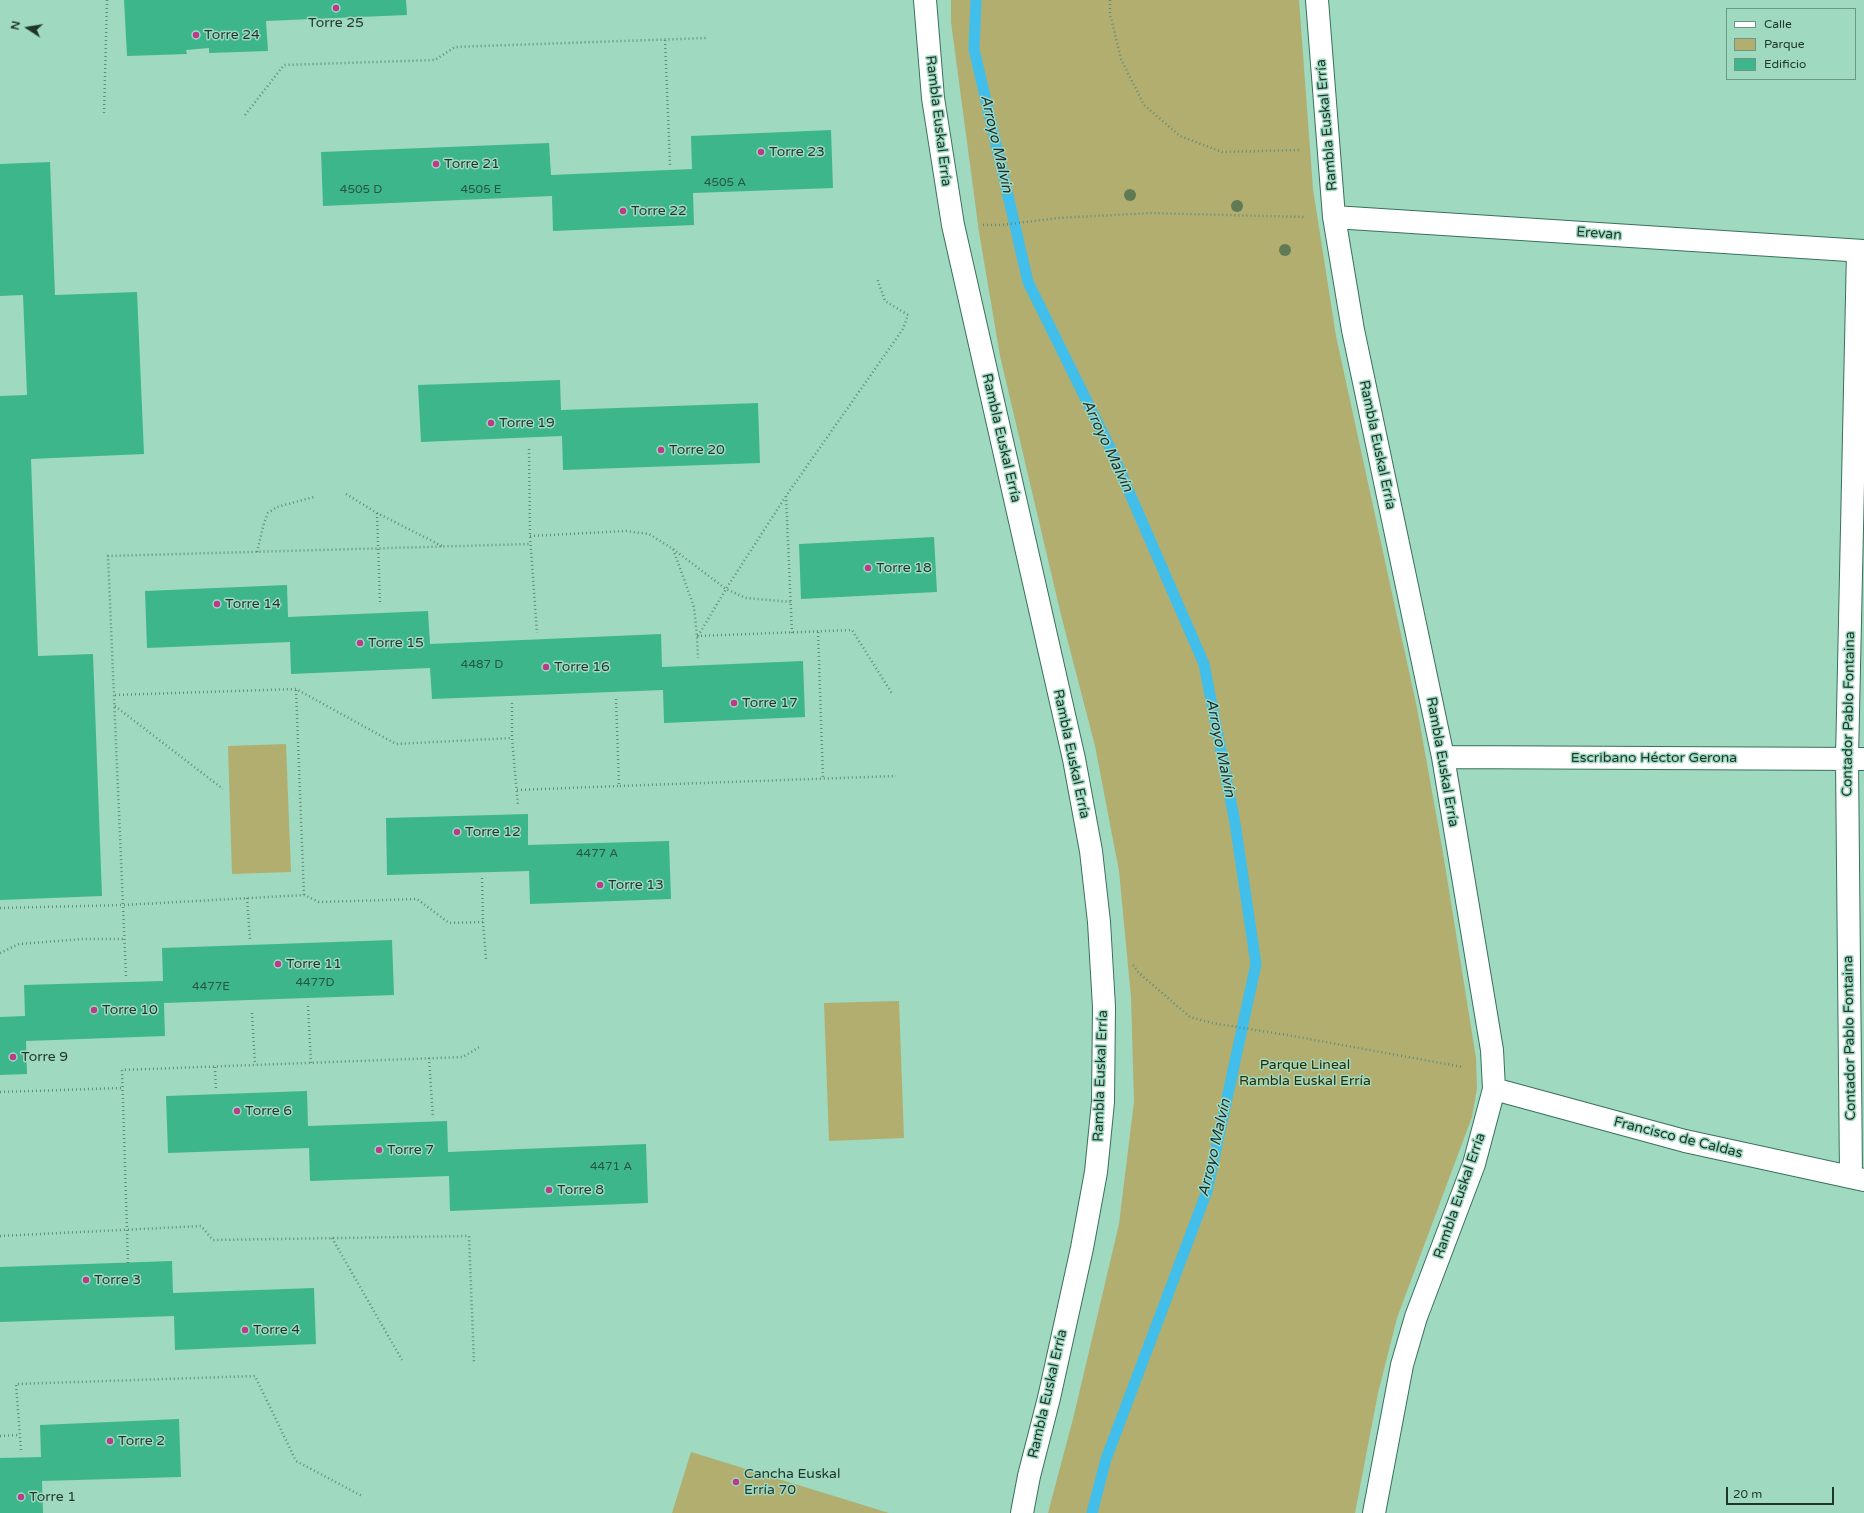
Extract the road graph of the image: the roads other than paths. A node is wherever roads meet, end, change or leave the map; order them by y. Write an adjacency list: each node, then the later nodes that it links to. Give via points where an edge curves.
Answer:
1 (925, 0): 9 (street, Rambla Euskal Erría, via 933,98 953,225 1074,759 1091,851 1099,922 1104,1007 1103,1102 1096,1172 1082,1248)
2 (1317, 0): 3 (street, Rambla Euskal Erría)
3 (1334, 217): 4 (street, Erevan); 5 (street, Rambla Euskal Erría, via 1353,330)
4 (1861, 251): 6 (street, Contador Pablo Fontaina)
5 (1443, 757): 6 (street, Escribano Héctor Gerona); 7 (street, Rambla Euskal Erría, via 1492,1050)
6 (1855, 759): 8 (street, Contador Pablo Fontaina)
7 (1494, 1089): 8 (street, Francisco de Caldas, via 1685,1141); 10 (street, Rambla Euskal Erría, via 1474,1164 1416,1317 1402,1365)
8 (1857, 1178)
9 (1022, 1513)
10 (1374, 1513)

